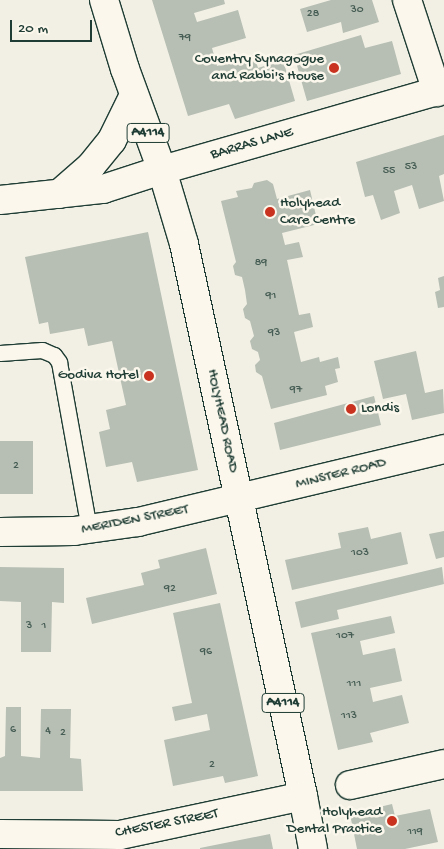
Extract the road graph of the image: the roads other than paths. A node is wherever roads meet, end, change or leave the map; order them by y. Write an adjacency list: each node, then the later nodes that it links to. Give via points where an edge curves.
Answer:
1 (104, 0): 4 (main road, HOLYHEAD ROAD / A4114)
2 (407, 0): 3 (main road)
3 (440, 91): 5 (main road, BARRAS LANE)
4 (134, 95): 5 (main road, HOLYHEAD ROAD / A4114); 6 (main road, via 112,140 91,166)
5 (162, 170): 6 (main road, BARRAS LANE, via 103,189); 10 (main road, HOLYHEAD ROAD / A4114, via 184,244)
6 (59, 194): 7 (main road, BARRAS LANE)
7 (0, 200)
8 (0, 353): 11 (lane, via 42,350 54,355 59,362)
9 (444, 449): 10 (main road, MINSTER ROAD)
10 (238, 498): 11 (main road, MERIDEN STREET, via 138,522); 15 (main road, HOLYHEAD ROAD / A4114)
11 (89, 529): 12 (main road, MERIDEN STREET)
12 (0, 532)
13 (444, 764): 14 (main road)
14 (350, 785)
15 (303, 796): 16 (main road, CHESTER STREET, via 120,836); 17 (main road, HOLYHEAD ROAD / A4114)
16 (0, 834)
17 (313, 849)

